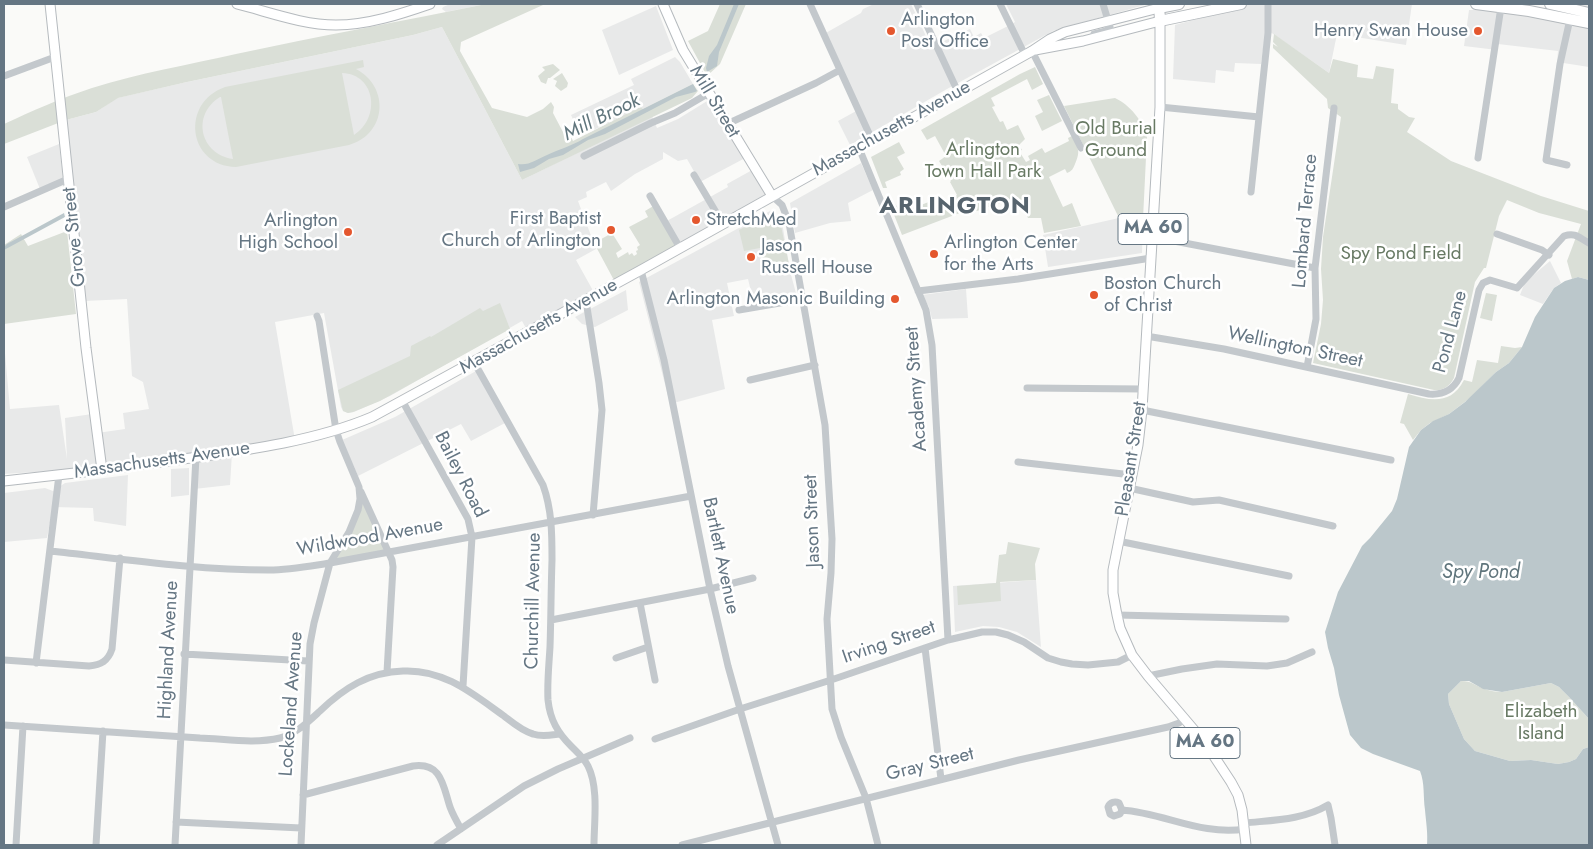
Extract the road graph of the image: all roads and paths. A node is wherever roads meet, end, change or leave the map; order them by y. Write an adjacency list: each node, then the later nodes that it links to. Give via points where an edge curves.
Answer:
1 (50, 4): 24 (main road, Grove Street)
2 (237, 4): 3 (main road, via 298,20 336,24 391,16)
3 (430, 4)
4 (663, 4): 28 (main road, Mill Street, via 683,50)
5 (810, 4): 25 (street)
6 (917, 4): 27 (street)
7 (1000, 4): 23 (street)
8 (1104, 4): 20 (street)
9 (1174, 4): 14 (highway, Massachusetts Avenue); 19 (highway)
10 (1241, 4): 19 (highway, Massachusetts Avenue)
11 (1268, 4): 31 (street)
12 (1476, 4): 15 (highway)
13 (1554, 4): 16 (highway); 17 (street)
14 (1159, 6): 19 (highway); 20 (main road, Massachusetts Avenue)
15 (1501, 7): 17 (highway); 37 (street)
16 (1589, 13)
17 (1556, 16): 18 (highway)
18 (1570, 19): 21 (highway); 38 (street, via 1546,160)
19 (1165, 20): 22 (main road, Massachusetts Avenue); 29 (main road, Pleasant Street / MA 60, via 1161,32)
20 (1109, 21): 22 (street, via 1109,29); 23 (main road, Massachusetts Avenue, via 1065,32)
21 (1589, 23)
22 (1083, 41): 23 (main road, Massachusetts Avenue)
23 (1028, 53): 27 (main road, Massachusetts Avenue); 35 (street)
24 (55, 57): 26 (street); 40 (main road, Grove Street)
25 (840, 70): 32 (street); 33 (street)
26 (4, 76)
27 (958, 92): 33 (main road, Massachusetts Avenue)
28 (709, 93): 32 (main road, Mill Street); 36 (street, via 675,113)
29 (1160, 107): 31 (street); 47 (main road, Pleasant Street / MA 60)
30 (1334, 108): 52 (street, Lombard Terrace)
31 (1259, 117): 41 (street)
32 (727, 124): 43 (main road, Mill Street)
33 (872, 140): 34 (main road, Massachusetts Avenue)
34 (859, 148): 43 (main road, Massachusetts Avenue); 54 (street, Academy Street)
35 (1081, 148)
36 (584, 156)
37 (1478, 158)
38 (1567, 165)
39 (694, 175): 45 (street)
40 (68, 179): 44 (street); 73 (main road, Grove Street)
41 (1251, 192)
42 (650, 196): 49 (street)
43 (772, 196): 45 (main road, Massachusetts Avenue); 55 (street, Jason Street, via 782,205 789,222)
44 (4, 207)
45 (723, 224): 49 (main road, Massachusetts Avenue)
46 (1497, 234): 50 (street)
47 (1153, 238): 51 (main road, Pleasant Street / MA 60); 52 (street)
48 (1589, 243): 50 (street, Pond Lane, via 1578,235 1566,235)
49 (680, 248): 53 (main road, Massachusetts Avenue)
50 (1549, 255): 66 (street, Pond Lane, via 1517,288 1490,280 1482,284 1460,376 1455,385 1437,394)
51 (1151, 258): 54 (street); 59 (main road, Pleasant Street / MA 60)
52 (1314, 268): 62 (street, Lombard Terrace, via 1316,319)
53 (641, 270): 56 (main road, Massachusetts Avenue); 79 (street, Bartlett Avenue, via 660,341)
54 (918, 291): 97 (street, Academy Street, via 928,319 932,345)
55 (803, 299): 57 (street); 61 (street, Jason Street)
56 (586, 301): 60 (main road, Massachusetts Avenue); 80 (street, via 602,410)
57 (739, 310)
58 (317, 316): 69 (street, Lockeland Avenue)
59 (1146, 336): 62 (street, Wellington Street, via 1224,348); 65 (main road, Pleasant Street / MA 60)
60 (474, 362): 67 (main road, Massachusetts Avenue); 81 (street, Churchill Avenue, via 542,485)
61 (815, 365): 63 (street); 110 (street, Jason Street, via 826,425 832,539 827,619)
62 (1306, 367): 66 (street, Wellington Street)
63 (750, 380)
64 (1027, 388): 65 (street)
65 (1143, 389): 68 (main road, Pleasant Street / MA 60)
66 (1408, 389)
67 (403, 402): 69 (main road, Massachusetts Avenue, via 372,418); 83 (street, Bailey Road, via 468,519)
68 (1142, 410): 71 (street); 75 (main road, Pleasant Street / MA 60)
69 (336, 430): 70 (main road, Massachusetts Avenue, via 247,450); 77 (street, Lockeland Avenue)
70 (196, 457): 73 (main road, Massachusetts Avenue); 89 (street, Highland Avenue)
71 (1391, 460)
72 (1018, 462): 75 (street)
73 (102, 470): 74 (main road, Massachusetts Avenue)
74 (60, 475): 76 (main road, Massachusetts Avenue); 85 (street)
75 (1132, 475): 78 (main road, Pleasant Street / MA 60)
76 (4, 481)
77 (359, 487): 86 (street); 88 (street, Lockeland Avenue, via 354,523)
78 (1129, 488): 82 (street, via 1193,502 1219,500); 84 (main road, Pleasant Street / MA 60)
79 (691, 496): 80 (street, Wildwood Avenue); 92 (street, Bartlett Avenue)
80 (594, 515): 81 (street, Wildwood Avenue)
81 (552, 522): 83 (street, Wildwood Avenue); 96 (street, Churchill Avenue)
82 (1333, 526)
83 (472, 537): 86 (street, Wildwood Avenue); 111 (street, Bailey Road)
84 (1118, 541): 90 (street); 94 (main road, Pleasant Street / MA 60, via 1112,582)
85 (51, 551): 87 (street, Wildwood Avenue); 106 (street)
86 (389, 552): 88 (street, Wildwood Avenue); 107 (street, via 393,567)
87 (120, 558): 89 (street, Wildwood Avenue); 106 (street, via 110,656 97,665)
88 (330, 563): 89 (street, Wildwood Avenue, via 270,570); 105 (street, Lockeland Avenue)
89 (190, 566): 101 (street, Highland Avenue)
90 (1289, 576)
91 (752, 578): 92 (street)
92 (710, 589): 93 (street); 112 (street, Bartlett Avenue)
93 (640, 603): 96 (street); 98 (street)
94 (1117, 616): 95 (street); 102 (main road, Pleasant Street / MA 60)
95 (1286, 619)
96 (551, 620): 118 (street, Churchill Avenue, via 548,699 550,714)
97 (948, 640): 99 (street, Irving Street); 102 (street, Irving Street, via 996,632 1015,638 1054,660 1080,665 1118,662)
98 (648, 647): 103 (street); 109 (street)
99 (925, 648): 110 (street, Irving Street); 123 (street)
100 (1312, 652): 108 (street, via 1288,663 1267,666 1217,664)
101 (184, 654): 105 (street); 119 (street, Highland Avenue)
102 (1132, 655): 108 (main road, Pleasant Street / MA 60)
103 (616, 658)
104 (4, 660): 106 (street)
105 (308, 661): 115 (street, Lockeland Avenue)
106 (36, 663)
107 (387, 672): 111 (street, via 431,673); 115 (street, via 348,687)
108 (1148, 676): 113 (main road, Pleasant Street / MA 60)
109 (655, 680)
110 (829, 681): 112 (street, Irving Street); 125 (street, Jason Street, via 836,724)
111 (463, 686): 118 (street, via 521,728 538,735)
112 (740, 709): 121 (street, Irving Street); 128 (street, Bartlett Avenue)
113 (1185, 718): 123 (street, Gray Street, via 1168,728); 129 (main road, Pleasant Street / MA 60, via 1231,782 1238,795)
114 (4, 725): 116 (street)
115 (306, 725): 119 (street, via 293,734 270,740); 124 (street, Lockeland Avenue)
116 (23, 726): 117 (street); 132 (street)
117 (103, 732): 119 (street); 133 (street)
118 (559, 734): 122 (street, Churchill Avenue)
119 (180, 737): 127 (street, Highland Avenue)
120 (630, 738): 122 (street)
121 (655, 738)
122 (583, 758): 131 (street, via 524,786); 137 (street, Churchill Avenue, via 594,789)
123 (941, 779): 125 (street, Gray Street)
124 (303, 795): 130 (street, Lockeland Avenue); 131 (street, via 413,766 427,766 442,780)
125 (866, 798): 128 (street, Gray Street); 140 (street, Jason Street)
126 (1122, 810): 129 (street, via 1192,826 1223,830)
127 (176, 822): 130 (street); 134 (street, Highland Avenue)
128 (772, 822): 138 (street, Gray Street); 139 (street, Bartlett Avenue)
129 (1245, 826): 141 (main road, Pleasant Street / MA 60); 142 (street, via 1300,817 1328,805)
130 (302, 828): 135 (street, Lockeland Avenue)
131 (461, 829): 136 (street)
132 (16, 845)
133 (96, 845)
134 (175, 845)
135 (301, 845)
136 (437, 845)
137 (594, 845)
138 (682, 845)
139 (778, 845)
140 (878, 845)
141 (1246, 845)
142 (1335, 845)

